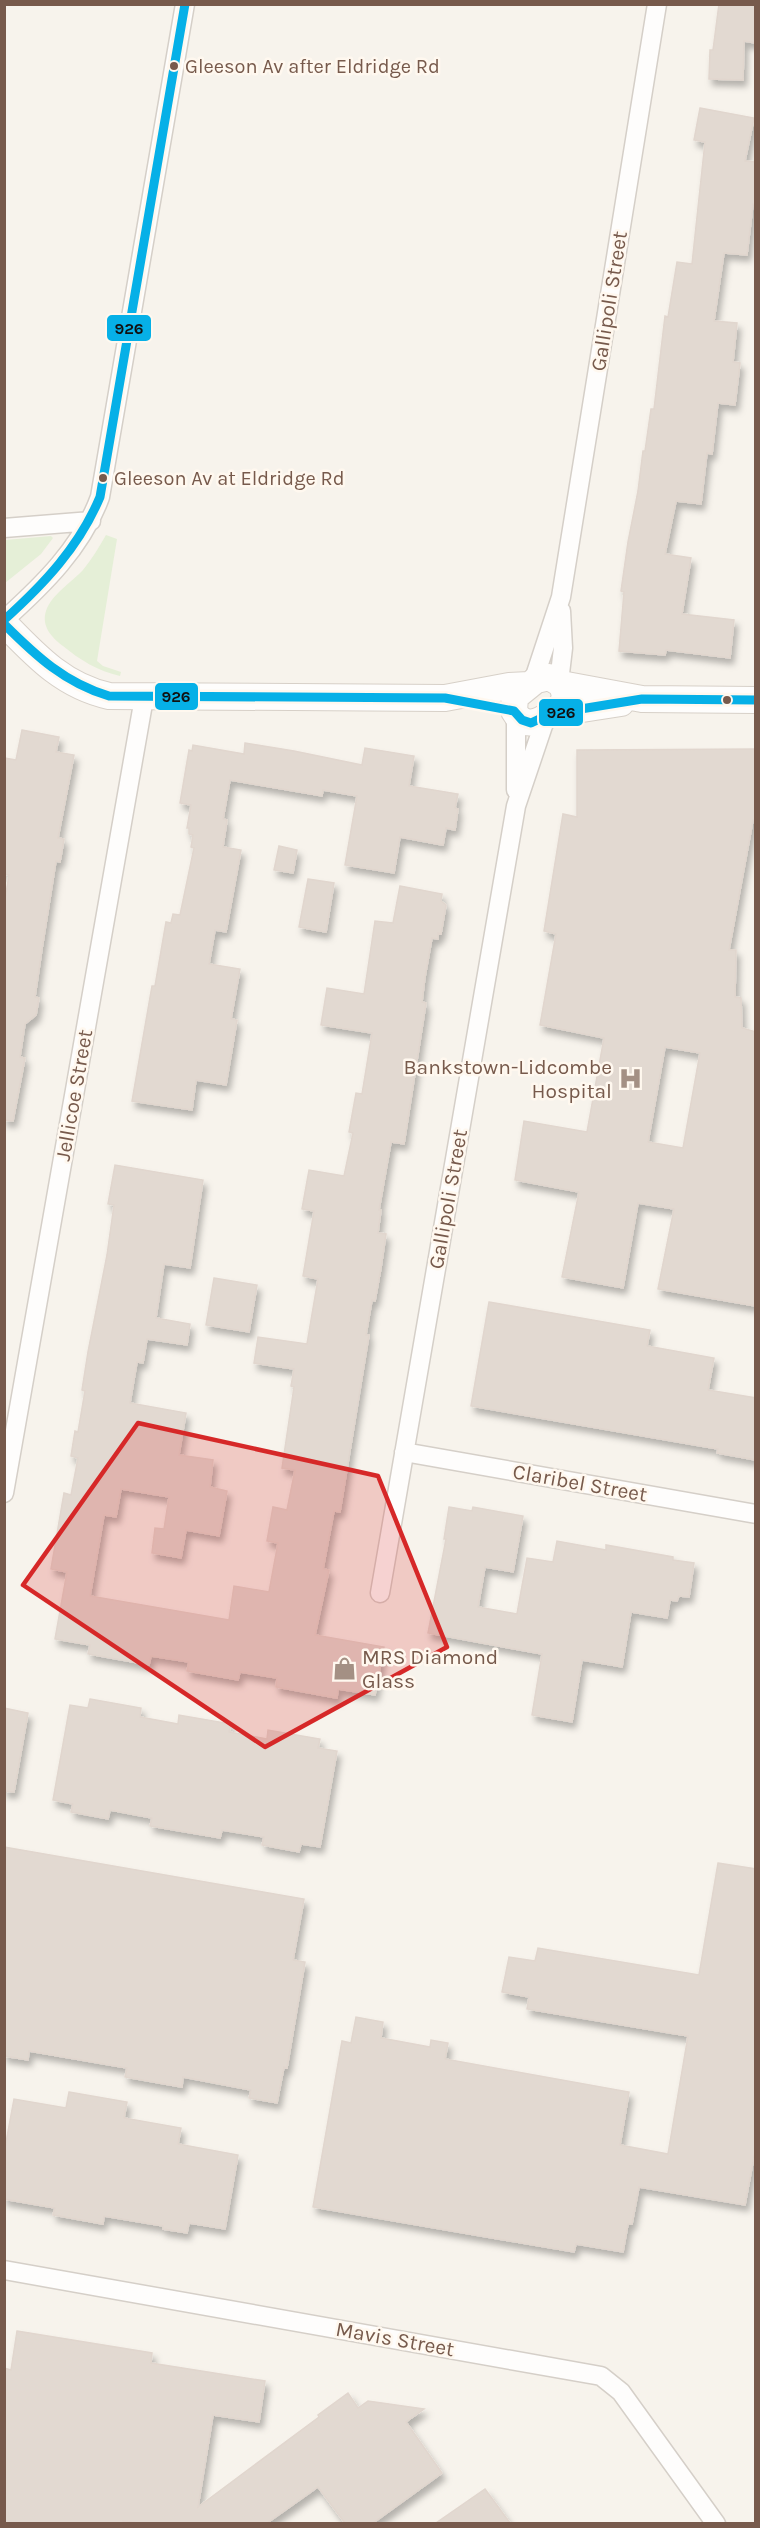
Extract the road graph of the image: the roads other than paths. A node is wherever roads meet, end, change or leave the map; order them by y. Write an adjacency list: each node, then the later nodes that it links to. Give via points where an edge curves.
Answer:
1 (185, 4): 3 (street, via 100,497)
2 (657, 4): 5 (street, Gallipoli Street)
3 (91, 521): 4 (street); 6 (street, via 63,561)
4 (4, 528)
5 (561, 597): 7 (street, Gallipoli Street); 8 (street, Gallipoli Street)
6 (4, 622): 9 (street, via 44,663 68,681 94,693)
7 (560, 683): 8 (street, via 549,677); 11 (street); 14 (street, via 564,699)
8 (531, 684): 10 (street); 13 (street, via 515,697)
9 (144, 698): 10 (street); 17 (street, Jellicoe Street)
10 (445, 699): 13 (street)
11 (642, 699): 12 (street); 14 (street)
12 (756, 700)
13 (515, 713): 14 (street, via 530,723 540,722); 15 (street, Gallipoli Street)
14 (548, 715): 15 (street, Gallipoli Street)
15 (516, 806): 16 (street, Gallipoli Street)
16 (404, 1452): 18 (street, Claribel Street); 19 (street, Gallipoli Street)
17 (4, 1493)
18 (756, 1514)
19 (380, 1593)
20 (4, 2271): 21 (street, Mavis Street, via 601,2376 621,2392)
21 (716, 2523)

